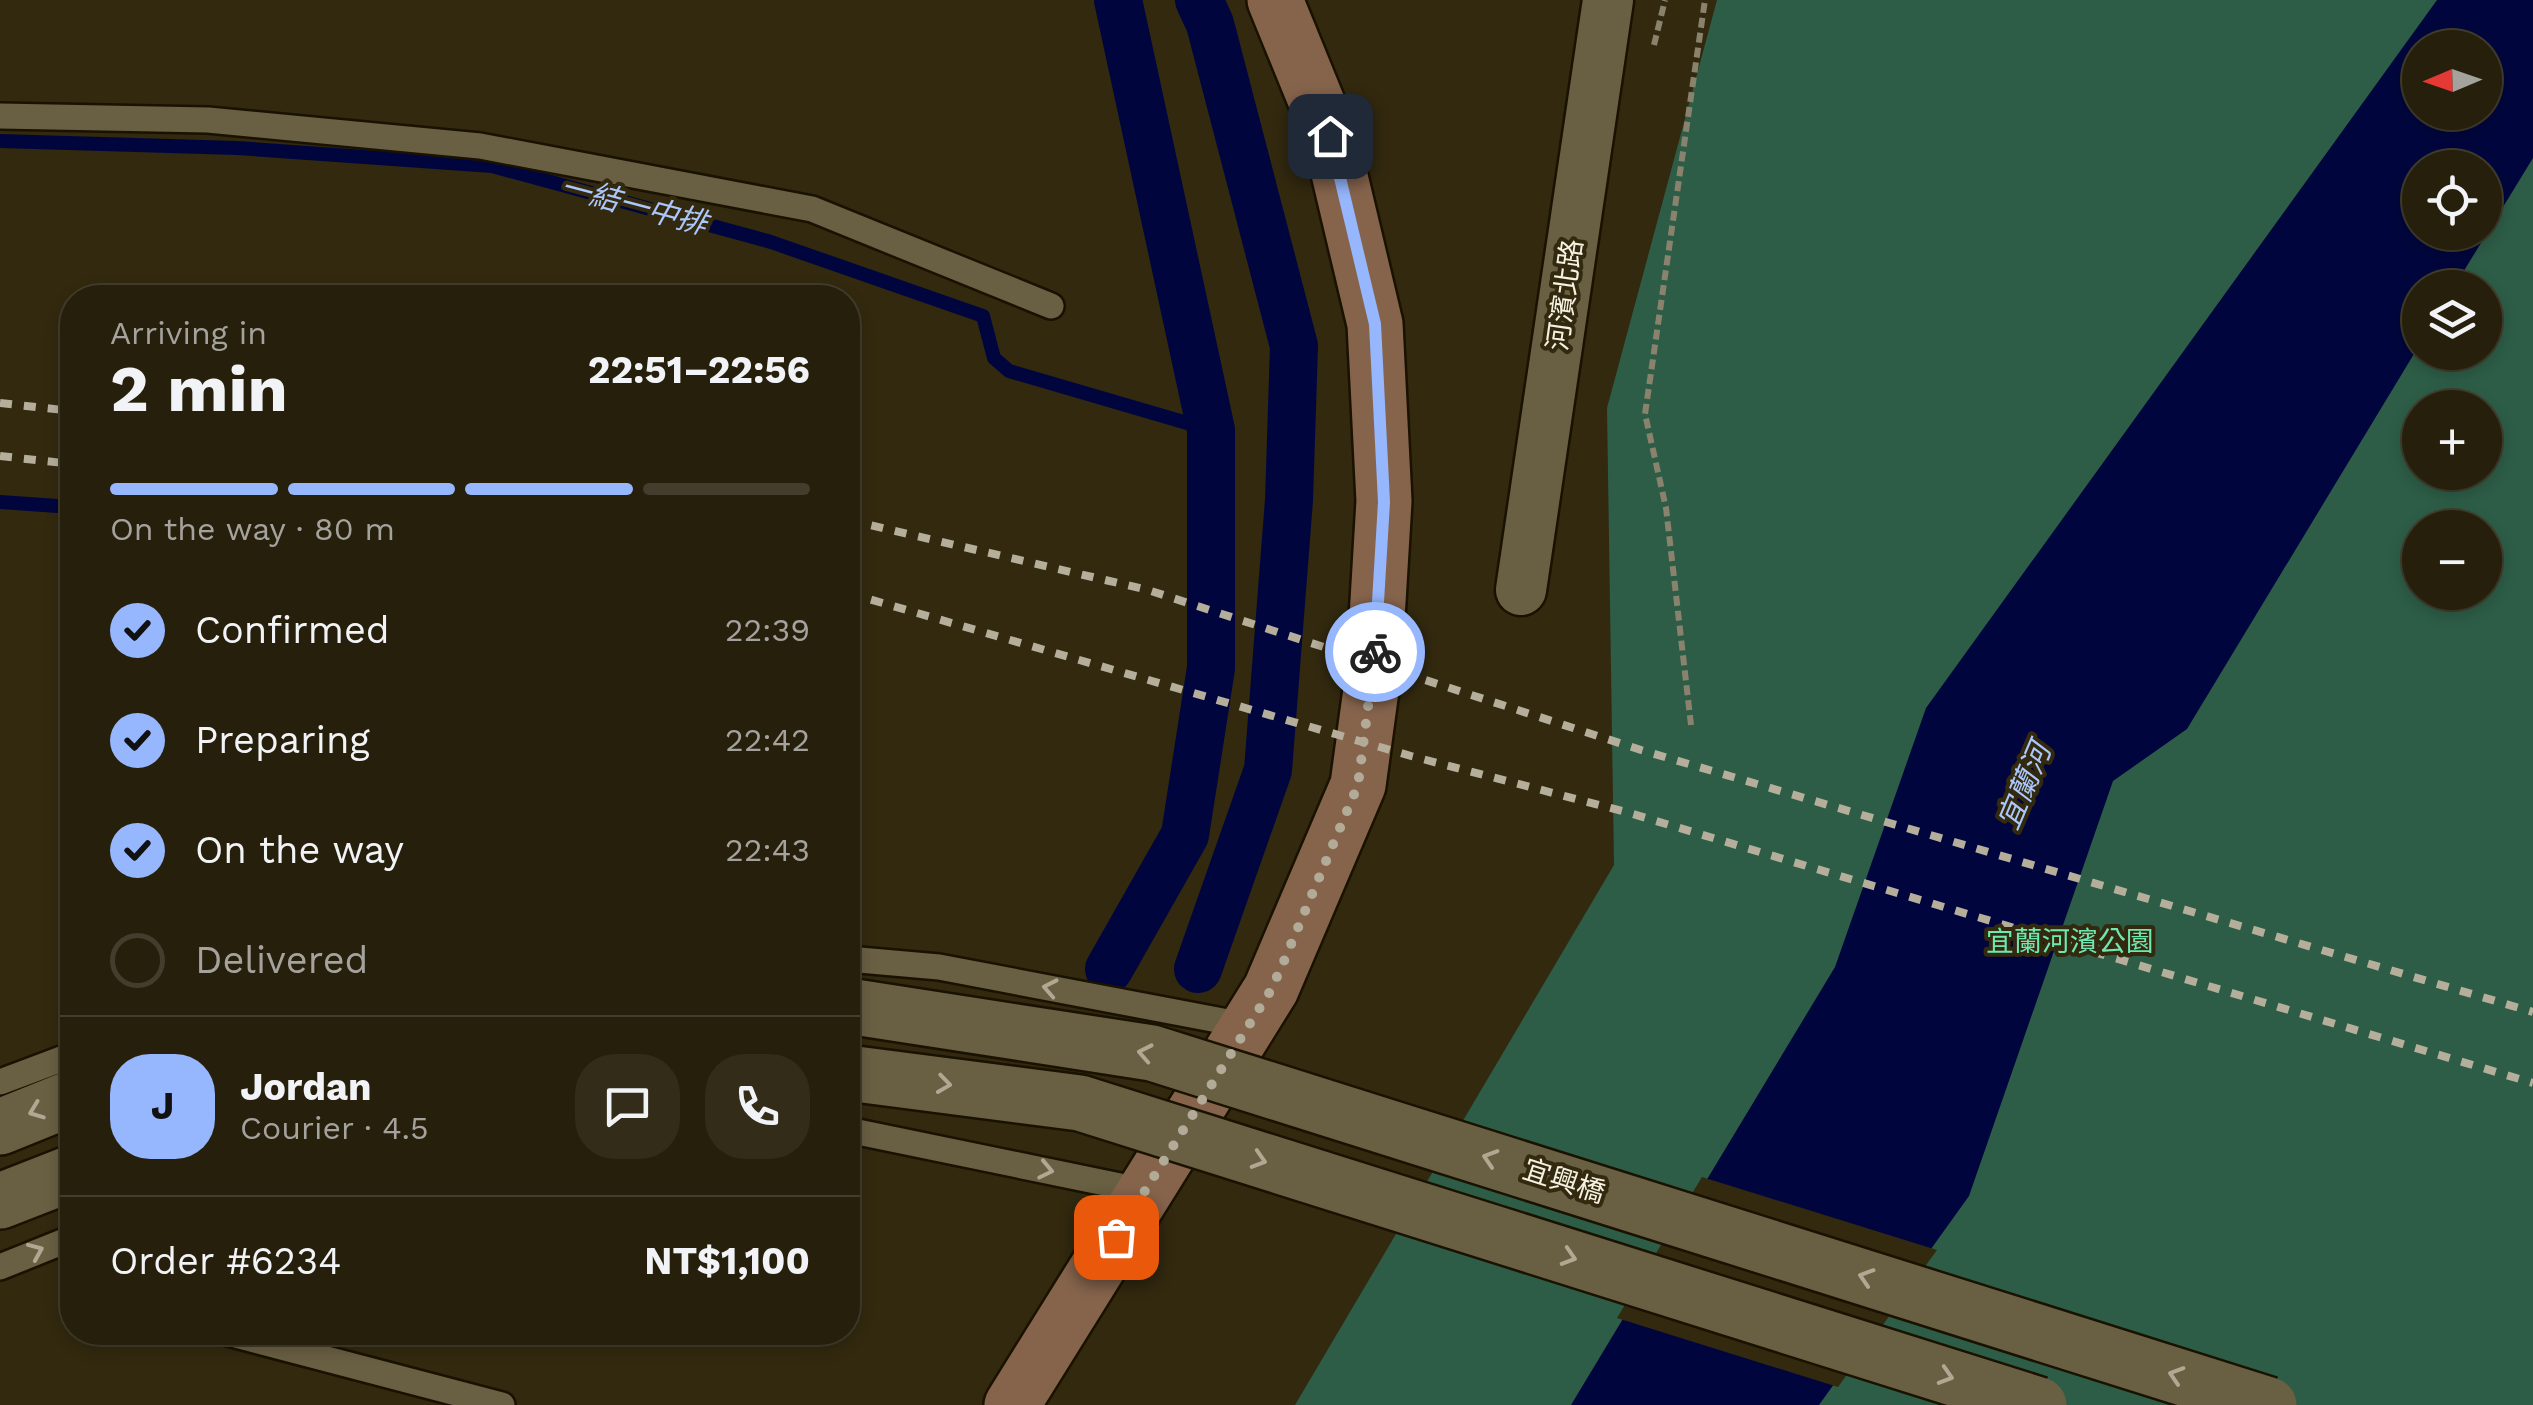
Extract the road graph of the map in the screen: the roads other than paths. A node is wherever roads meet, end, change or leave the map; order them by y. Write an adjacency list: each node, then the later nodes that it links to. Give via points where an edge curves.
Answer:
1 (1275, 0): 8 (main road, via 1330,136 1375,324 1384,502 1374,668 1358,785 1271,990)
2 (1608, 0): 5 (street, 河濱北路)
3 (0, 116): 4 (lane, via 208,120 499,150 812,209)
4 (1051, 306)
5 (1522, 590)
6 (860, 960): 8 (lane, one-way to 6, via 938,966)
7 (860, 1008): 24 (street, 宜興橋, one-way to 7, bridge, via 1152,1053)
8 (1249, 1026): 16 (main road)
9 (60, 1060): 11 (lane)
10 (860, 1075): 23 (street, one-way to 23, bridge, via 1080,1103)
11 (0, 1082)
12 (60, 1103): 13 (street, one-way to 13)
13 (0, 1127)
14 (860, 1132): 16 (lane, one-way to 16)
15 (60, 1178): 17 (street)
16 (1144, 1191): 22 (main road)
17 (0, 1201)
18 (60, 1243): 19 (lane, one-way to 18)
19 (0, 1267)
20 (274, 1345): 21 (lane)
21 (502, 1405)
22 (1012, 1405)
23 (2039, 1405)
24 (2269, 1405)

